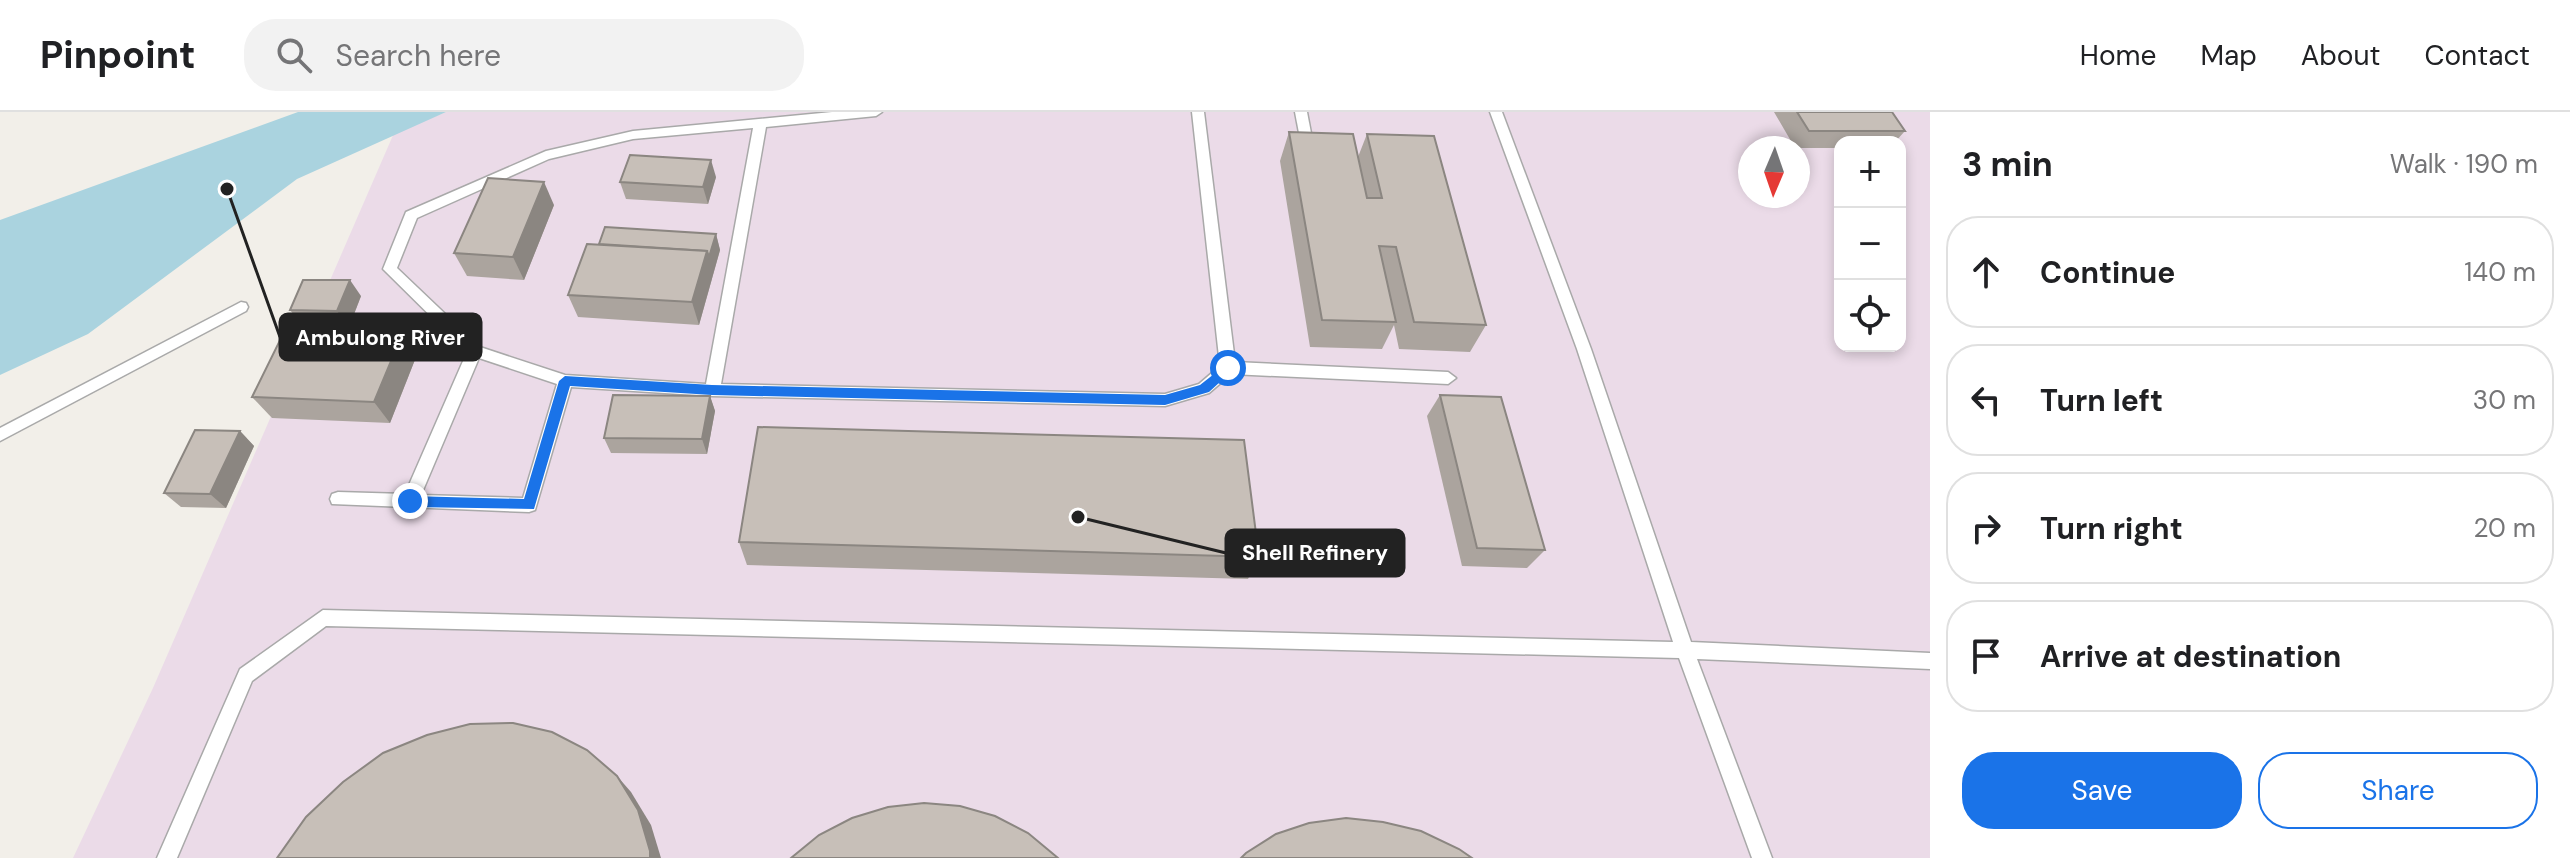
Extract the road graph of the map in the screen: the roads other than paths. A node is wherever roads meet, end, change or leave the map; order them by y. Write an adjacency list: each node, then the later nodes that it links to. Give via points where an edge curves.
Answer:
1 (876, 112): 5 (lane)
2 (1198, 112): 9 (lane)
3 (1301, 112): 6 (lane)
4 (1496, 112): 16 (lane, via 1584,349)
5 (760, 123): 8 (lane, via 633,135 546,155 411,215 390,269); 12 (lane)
6 (1310, 158)
7 (241, 307): 13 (lane)
8 (475, 351): 11 (lane); 15 (lane)
9 (1228, 368): 10 (lane); 12 (lane, via 1204,389 1165,400)
10 (1448, 378)
11 (565, 381): 12 (lane); 15 (lane, via 529,505)
12 (712, 390)
13 (0, 435)
14 (338, 499): 15 (lane)
15 (410, 501)
16 (1685, 650): 17 (lane); 18 (lane, via 323,618 246,675); 19 (lane)
17 (1930, 661)
18 (167, 858)
19 (1762, 858)

